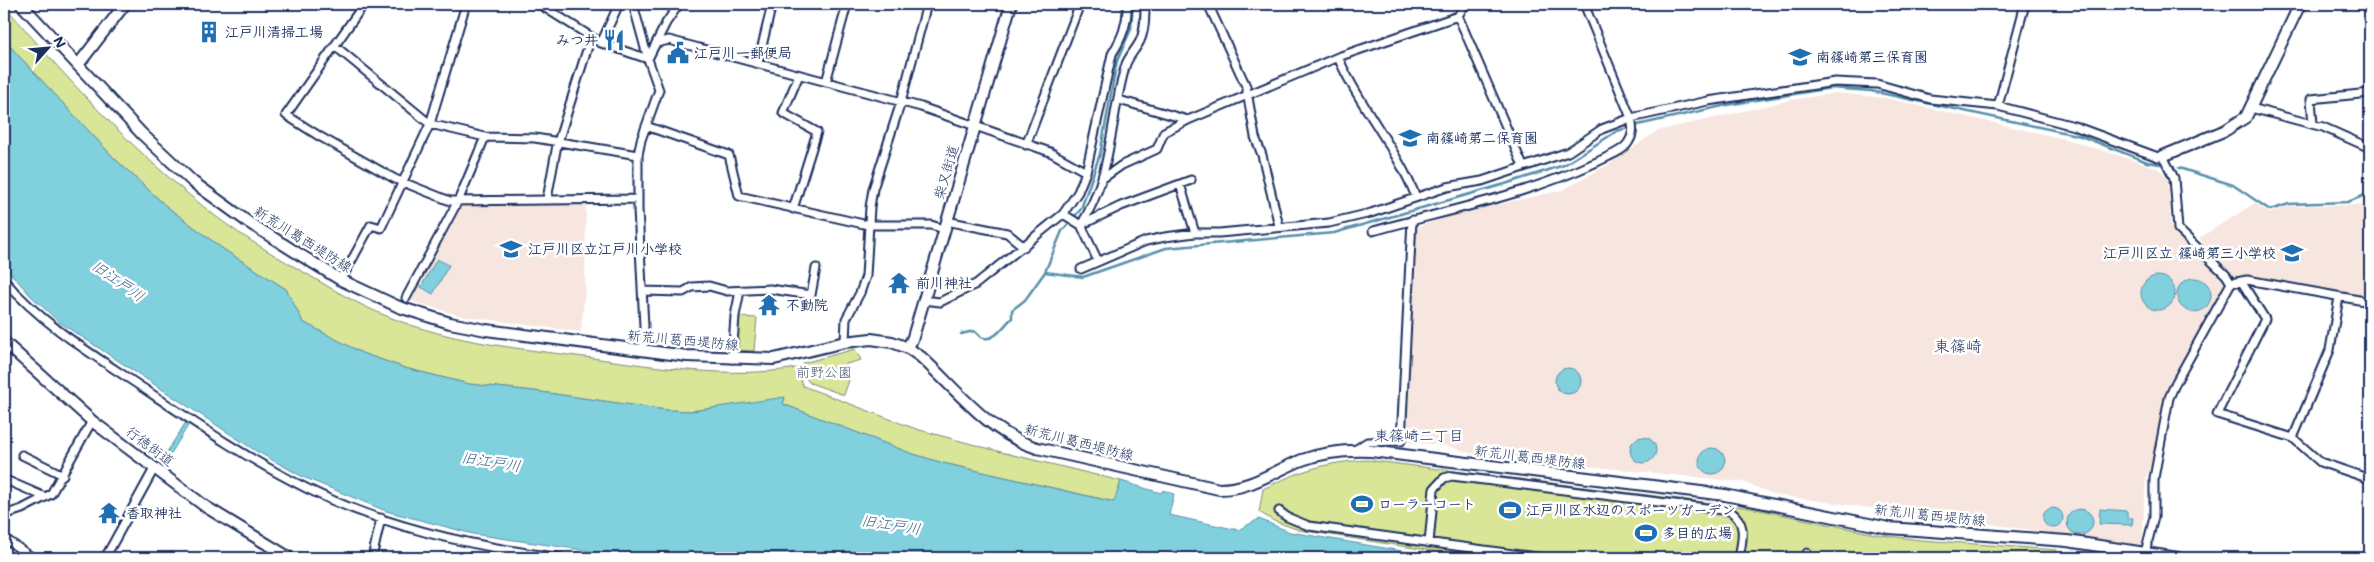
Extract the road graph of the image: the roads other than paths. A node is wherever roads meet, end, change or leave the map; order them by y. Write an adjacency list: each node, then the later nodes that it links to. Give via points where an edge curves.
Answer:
1 (21, 4): 29 (main road, 新荒川葛西堤防線)
2 (125, 4): 29 (main road)
3 (364, 4): 25 (street)
4 (466, 4): 40 (street)
5 (539, 4): 22 (street)
6 (619, 4): 23 (street)
7 (634, 4): 27 (street)
8 (679, 4): 24 (street)
9 (772, 4): 28 (street)
10 (847, 4): 31 (street)
11 (927, 4): 35 (street)
12 (1011, 4): 43 (main road, 柴又街道)
13 (1080, 4): 46 (street)
14 (1128, 4): 51 (street, via 1128,20 1112,54)
15 (1145, 4): 34 (street, via 1142,34 1127,63)
16 (1208, 4): 33 (street, via 1246,86)
17 (1465, 4): 21 (street)
18 (1584, 4): 38 (street)
19 (2025, 4): 36 (street)
20 (2300, 4): 37 (main road)
21 (1458, 16): 26 (street); 50 (street)
22 (591, 37): 23 (street); 45 (street)
23 (601, 43): 27 (street)
24 (657, 43): 27 (street); 28 (street, via 670,40)
25 (335, 46): 40 (street); 54 (street, via 286,115)
26 (1338, 57): 33 (street); 56 (street, via 1394,152)
27 (648, 59): 42 (street, via 660,90)
28 (758, 63): 30 (street)
29 (78, 64): 74 (main road, 新荒川葛西堤防線, via 142,134 194,182 248,222)
30 (799, 74): 31 (street); 60 (street, via 783,114 816,132)
31 (826, 82): 35 (street)
32 (2370, 93): 41 (street, via 2311,99)
33 (1247, 95): 39 (street); 66 (street)
34 (1119, 100): 39 (street); 52 (street)
35 (901, 102): 43 (street); 63 (street, via 873,189)
36 (1998, 106): 38 (street, via 1930,99 1877,84 1835,82 1708,100); 49 (street, via 2074,126 2158,157)
37 (2251, 108): 41 (street); 49 (main road, via 2236,125)
38 (1631, 118): 50 (street, via 1602,129 1568,152); 62 (street, via 1634,132 1628,145 1583,168 1496,200)
39 (1188, 120): 52 (street, via 1164,132 1157,149 1122,165)
40 (430, 124): 44 (street); 54 (street)
41 (2313, 124): 47 (street)
42 (646, 126): 48 (street); 60 (street, via 729,155 739,196)
43 (974, 126): 46 (street); 64 (main road, 柴又街道)
44 (486, 137): 45 (street); 59 (street)
45 (560, 141): 48 (street); 57 (street)
46 (1026, 144): 51 (street, via 1050,152)
47 (2370, 148)
48 (638, 155): 58 (street)
49 (2163, 156): 76 (street, via 2174,178 2178,230 2226,274)
50 (1523, 166): 56 (street, via 1482,181)
51 (1086, 172): 61 (street)
52 (1102, 179): 65 (street)
53 (1191, 180): 55 (street)
54 (404, 183): 59 (street, via 450,201); 74 (street, via 381,228 371,225)
55 (1180, 184): 65 (street); 68 (street)
56 (1416, 197): 66 (street, via 1329,223)
57 (547, 199): 58 (street); 59 (street)
58 (638, 199): 77 (street)
59 (459, 200): 80 (street)
60 (793, 209): 63 (street)
61 (1064, 214): 65 (street); 69 (street)
62 (1412, 220): 67 (street); 90 (street, via 1401,441 1367,442)
63 (868, 225): 64 (street); 84 (street, via 866,276 846,319)
64 (945, 225): 69 (street, via 1008,233); 81 (main road, 柴又街道)
65 (1081, 225): 70 (street)
66 (1279, 226): 68 (street)
67 (1373, 231)
68 (1195, 232): 70 (street, via 1146,241)
69 (1024, 247): 81 (street, via 976,284 940,302)
70 (1098, 261): 72 (street)
71 (816, 268): 78 (street, via 811,295 770,289)
72 (1081, 269)
73 (4, 280): 99 (street, via 32,311 62,336 230,446 306,488)
74 (341, 280): 86 (main road, 新荒川葛西堤防線, via 407,310 450,323)
75 (2241, 281): 76 (street); 79 (street); 89 (street, via 2265,319 2217,414)
76 (2231, 283): 102 (street, via 2169,398 2154,478 2154,517)
77 (642, 291): 78 (street, via 683,292 692,287 709,286); 86 (street)
78 (740, 291): 87 (street)
79 (2339, 296): 82 (street); 89 (street, via 2330,350)
80 (406, 298)
81 (923, 300): 85 (main road, 柴又街道)
82 (2370, 302)
83 (4, 342): 88 (main road, 行徳街道)
84 (845, 342): 85 (main road, 新荒川葛西堤防線, via 871,339); 87 (main road, 新荒川葛西堤防線, via 774,359)
85 (908, 348): 90 (main road, 新荒川葛西堤防線, via 996,429 1016,442 1046,451 1228,489 1246,486 1312,457)
86 (644, 351): 87 (main road, 新荒川葛西堤防線)
87 (732, 359)
88 (92, 421): 92 (main road, 行徳街道); 93 (street)
89 (2293, 438): 94 (street, via 2320,462)
90 (1355, 450): 102 (main road, 新荒川葛西堤防線, via 1726,495 1889,528 2067,541)
91 (22, 455): 93 (street)
92 (155, 467): 104 (street); 105 (main road, 行徳街道, via 219,515)
93 (63, 474): 96 (street, via 51,494)
94 (2370, 479)
95 (8, 481): 96 (street)
96 (45, 497): 98 (street)
97 (1279, 511): 101 (street, via 1309,526)
98 (4, 515)
99 (380, 518): 106 (street); 107 (street, via 460,541)
100 (4, 538): 103 (street)
101 (1429, 543): 108 (street); 109 (street, via 1434,489 1444,478 1452,476 1730,511 1743,525)
102 (2146, 553): 110 (main road, 新荒川葛西堤防線)
103 (33, 558)
104 (106, 558)
105 (290, 558)
106 (372, 558)
107 (562, 558)
108 (1543, 558)
109 (1739, 558)
110 (2178, 558)

